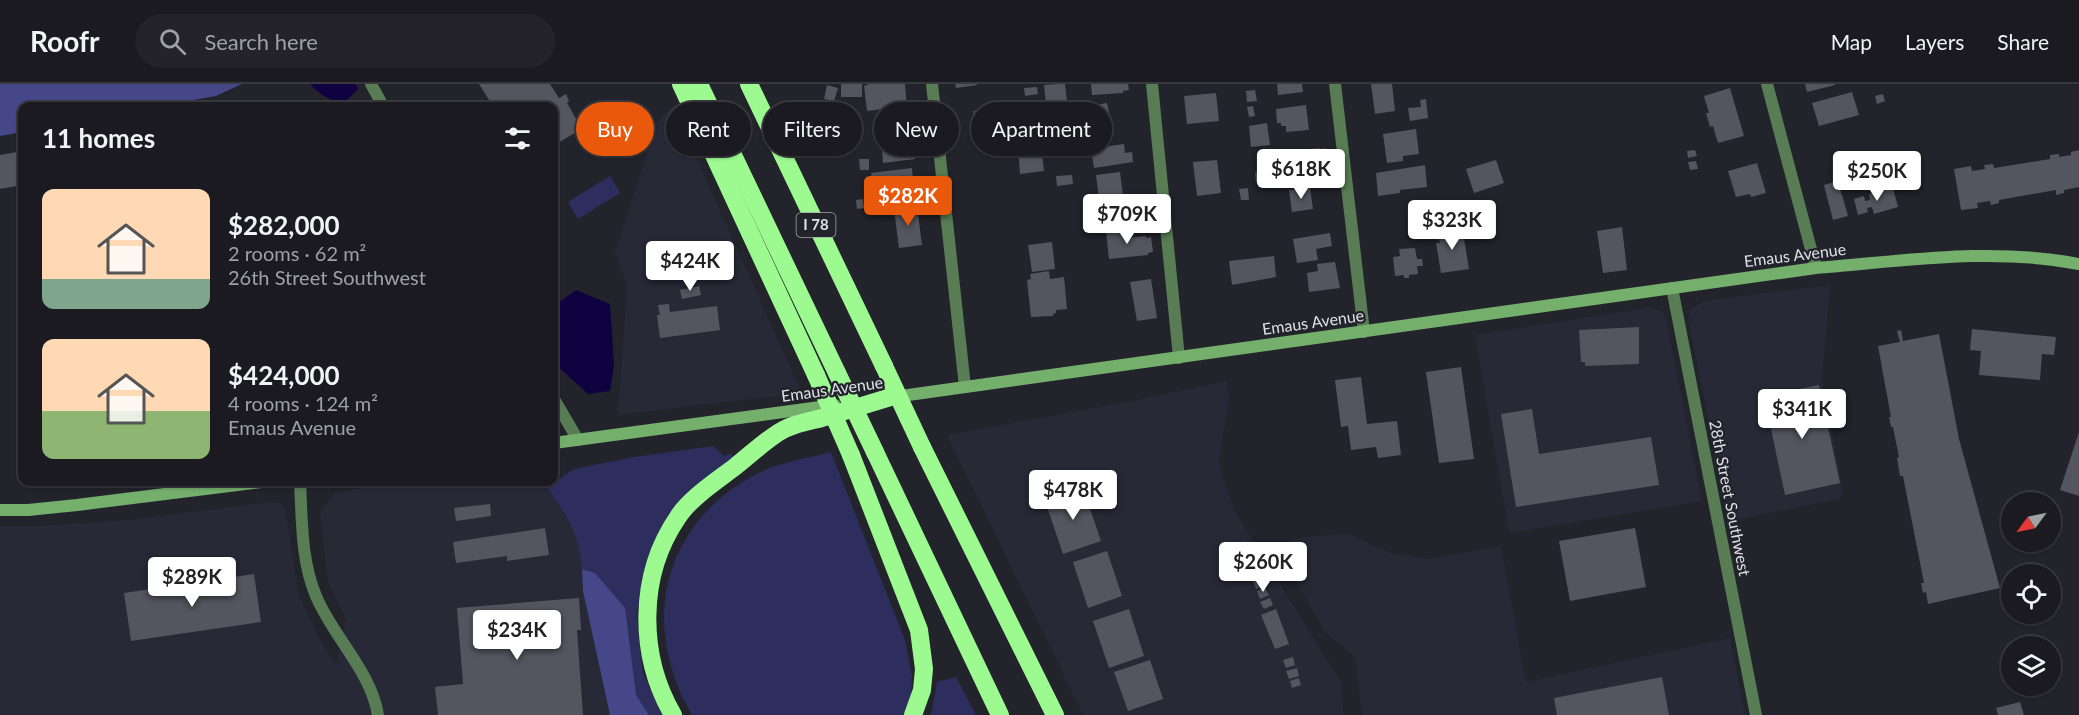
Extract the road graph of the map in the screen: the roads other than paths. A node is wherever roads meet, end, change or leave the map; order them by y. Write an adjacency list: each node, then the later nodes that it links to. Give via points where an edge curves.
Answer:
1 (371, 84): 9 (street)
2 (681, 84): 25 (highway, bridge, via 851,455 919,630 924,669)
3 (699, 84): 26 (highway, I 78, bridge)
4 (749, 84): 27 (highway, I 78, bridge)
5 (932, 84): 15 (street)
6 (1152, 84): 14 (street)
7 (1335, 84): 13 (street)
8 (1767, 84): 11 (street)
9 (381, 102)
10 (2079, 264): 11 (main road, Emaus Avenue, via 2052,258 1972,255)
11 (1816, 268): 12 (main road, Emaus Avenue)
12 (1672, 288): 13 (main road, Emaus Avenue); 28 (street, 28th Street Southwest)
13 (1364, 332): 14 (main road, Emaus Avenue)
14 (1179, 358): 15 (main road, Emaus Avenue)
15 (965, 387): 16 (main road, Emaus Avenue)
16 (891, 397): 18 (main road, Emaus Avenue); 24 (highway, via 785,429 678,515 654,567 647,630 657,681)
17 (558, 406): 18 (street)
18 (578, 440): 19 (main road, Emaus Avenue)
19 (558, 442)
20 (229, 486): 22 (main road, via 77,505)
21 (300, 486): 23 (street, via 304,539 316,596 363,676)
22 (0, 510)
23 (378, 715)
24 (673, 715)
25 (914, 715)
26 (1000, 715)
27 (1055, 715)
28 (1756, 715)

